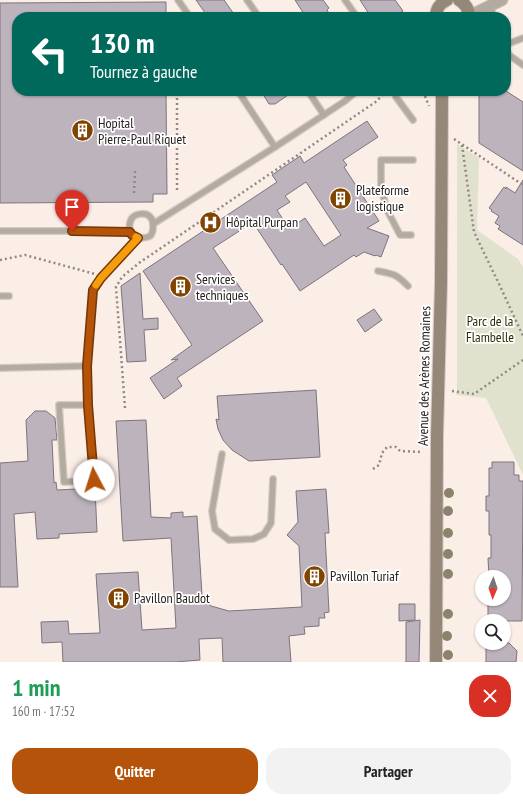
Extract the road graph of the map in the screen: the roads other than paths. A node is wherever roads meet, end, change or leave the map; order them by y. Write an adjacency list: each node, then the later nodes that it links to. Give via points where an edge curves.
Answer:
1 (178, 0): 8 (lane)
2 (247, 0): 9 (lane)
3 (345, 0): 10 (lane)
4 (446, 0): 11 (main road)
5 (459, 0): 12 (main road, via 464,3)
6 (502, 0): 7 (street)
7 (491, 5): 13 (street); 14 (lane)
8 (186, 12)
9 (255, 12)
10 (353, 12)
11 (437, 12)
12 (468, 12)
13 (477, 12)
14 (492, 12)
15 (523, 38): 16 (lane)
16 (511, 43)
17 (511, 56): 18 (lane)
18 (523, 65)
19 (241, 96): 26 (lane)
20 (311, 96): 24 (lane)
21 (351, 96): 24 (lane)
22 (442, 96): 42 (main road, Avenue des Arènes Romaines)
23 (396, 97): 25 (lane)
24 (324, 115): 26 (lane)
25 (413, 120)
26 (276, 147): 28 (lane)
27 (413, 160): 31 (lane, via 382,160 381,178 386,208 400,235)
28 (153, 224): 30 (lane, via 152,218 148,215 137,214 130,222); 32 (lane, via 150,236)
29 (0, 231): 30 (lane)
30 (130, 232): 32 (lane)
31 (411, 235)
32 (138, 238): 37 (lane, via 93,290)
33 (378, 271): 34 (lane, via 395,274)
34 (408, 286)
35 (0, 296): 36 (lane)
36 (9, 296)
37 (87, 366): 38 (lane); 39 (lane)
38 (0, 368)
39 (88, 405): 39 (lane, via 94,480 64,482 59,406)
40 (222, 454): 41 (lane, via 212,511 215,529 229,540 253,539 264,534 271,523)
41 (274, 479)
42 (436, 662)

